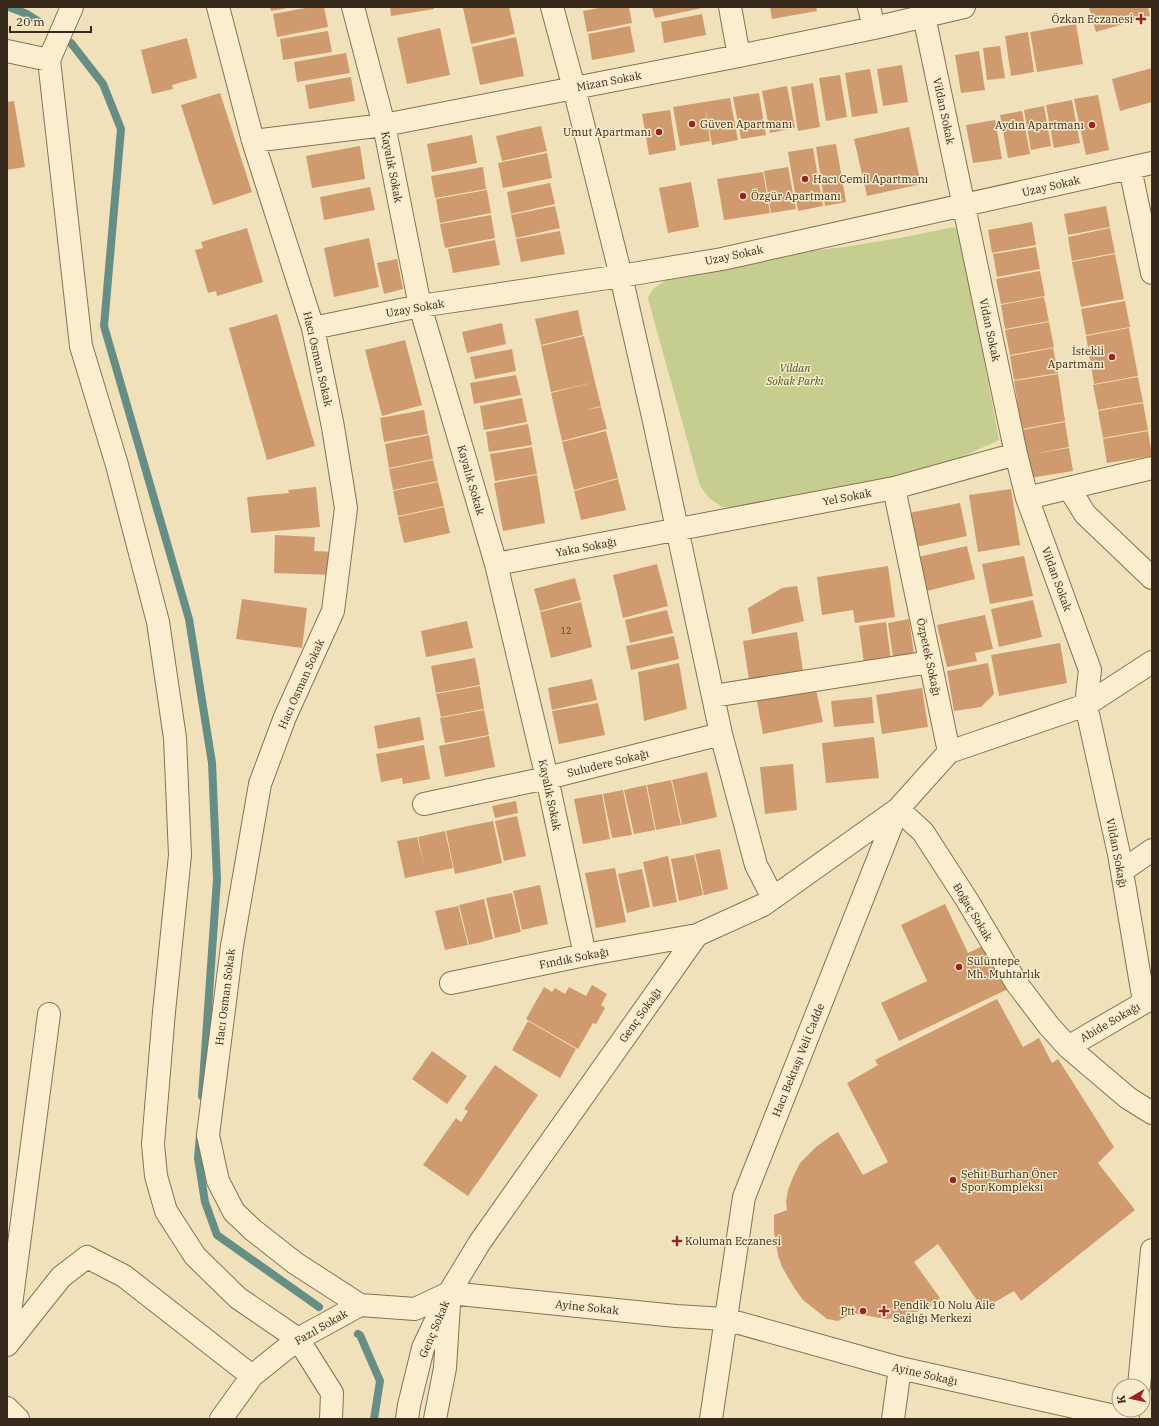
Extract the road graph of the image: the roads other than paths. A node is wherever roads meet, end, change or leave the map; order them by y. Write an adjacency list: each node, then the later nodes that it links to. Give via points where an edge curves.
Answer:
1 (72, 7): 12 (street)
2 (218, 7): 15 (street, Hacı Osman Sokak)
3 (354, 7): 14 (street, Kayalık Sokak)
4 (552, 7): 13 (street)
5 (730, 7): 11 (street)
6 (869, 7): 9 (street)
7 (964, 7): 8 (street, Mizan Sokak)
8 (924, 16): 9 (street, Mizan Sokak); 18 (street, Vildan Sokak)
9 (874, 28): 11 (street, Mizan Sokak)
10 (7, 51): 12 (street)
11 (739, 56): 13 (street, Mizan Sokak)
12 (49, 60): 55 (street, via 81,346 158,622 175,738 180,855 153,1144 156,1176 166,1211 195,1256 238,1298)
13 (574, 88): 14 (street, Mizan Sokak); 20 (street)
14 (384, 125): 15 (street, Mizan Sokak); 21 (street, Kayalık Sokak)
15 (253, 141): 22 (street, Hacı Osman Sokak)
16 (1152, 163): 17 (street, Uzay Sokak)
17 (1130, 168): 18 (street, Uzay Sokak); 19 (street)
18 (963, 205): 20 (street, Uzay Sokak, via 722,259); 23 (street, Vidan Sokak)
19 (1151, 261)
20 (621, 276): 21 (street, Uzay Sokak); 28 (street)
21 (420, 306): 22 (street, Uzay Sokak); 29 (street, Kayalık Sokak)
22 (313, 328): 52 (street, Hacı Osman Sokak, via 346,508 333,611 285,717 260,784 232,946 208,1135 218,1181 234,1212 295,1263)
23 (1016, 454): 25 (street, Yel Sokak); 27 (street, Vildan Sokak)
24 (1152, 468): 26 (street)
25 (894, 488): 28 (street, Yel Sokak); 31 (street, Özpetek Sokağı)
26 (1069, 488): 27 (street); 30 (street, via 1085,514)
27 (1027, 498): 34 (street, Vildan Sokak, via 1090,670)
28 (676, 529): 29 (street, Yaka Sokağı); 33 (street)
29 (496, 564): 37 (street, Kayalık Sokak)
30 (1152, 578)
31 (930, 662): 33 (street); 36 (street, Özpetek Sokağı)
32 (1152, 662): 34 (street)
33 (713, 696): 35 (street)
34 (1086, 705): 36 (street); 41 (street, Vildan Sokağı)
35 (721, 734): 37 (street, Suludere Sokağı); 42 (street, via 756,865)
36 (949, 752): 39 (street)
37 (547, 778): 38 (street, Suludere Sokağı); 44 (street, Kayalık Sokak)
38 (424, 804)
39 (898, 808): 42 (street); 48 (street, Boğaç Sokak, via 923,832 1017,984); 53 (street, Hacı Bektaşı Veli Cadde, via 744,1197)
40 (1152, 850): 41 (street)
41 (1122, 872): 46 (street, Vildan Sokağı)
42 (773, 898): 43 (street)
43 (697, 935): 44 (street, Fındık Sokağı); 51 (street, Genç Sokağı, via 480,1242)
44 (585, 955): 45 (street, Fındık Sokağı)
45 (450, 983)
46 (1148, 1000): 48 (street, Abide Sokağı)
47 (49, 1014): 54 (street)
48 (1068, 1046): 49 (street, Boğaç Sokak, via 1128,1098)
49 (1152, 1113)
50 (1152, 1250): 59 (street)
51 (450, 1292): 52 (street, Fazıl Sokak, via 415,1309); 53 (street, Ayine Sokak); 65 (street, Genç Sokak, via 423,1348); 66 (street, Genç Sokak, via 445,1368)
52 (360, 1305): 55 (street, Fazıl Sokak)
53 (725, 1319): 57 (street, Ayine Sokağı); 67 (street, Hacı Bektaşı Veli Cadde)
54 (7, 1336)
55 (298, 1339): 58 (street, Fazıl Sokak); 64 (street, via 332,1393)
56 (7, 1344): 58 (street, via 61,1278 86,1257 124,1276)
57 (900, 1368): 61 (street, Ayine Sokağı); 68 (street)
58 (252, 1376): 63 (street, Fazıl Sokak)
59 (1140, 1378)
60 (7, 1408): 62 (street)
61 (1061, 1412): 69 (street, Ayine Sokağı)
62 (18, 1419)
63 (221, 1419)
64 (331, 1419)
65 (407, 1419)
66 (435, 1419)
67 (711, 1419)
68 (893, 1419)
69 (1128, 1419)

